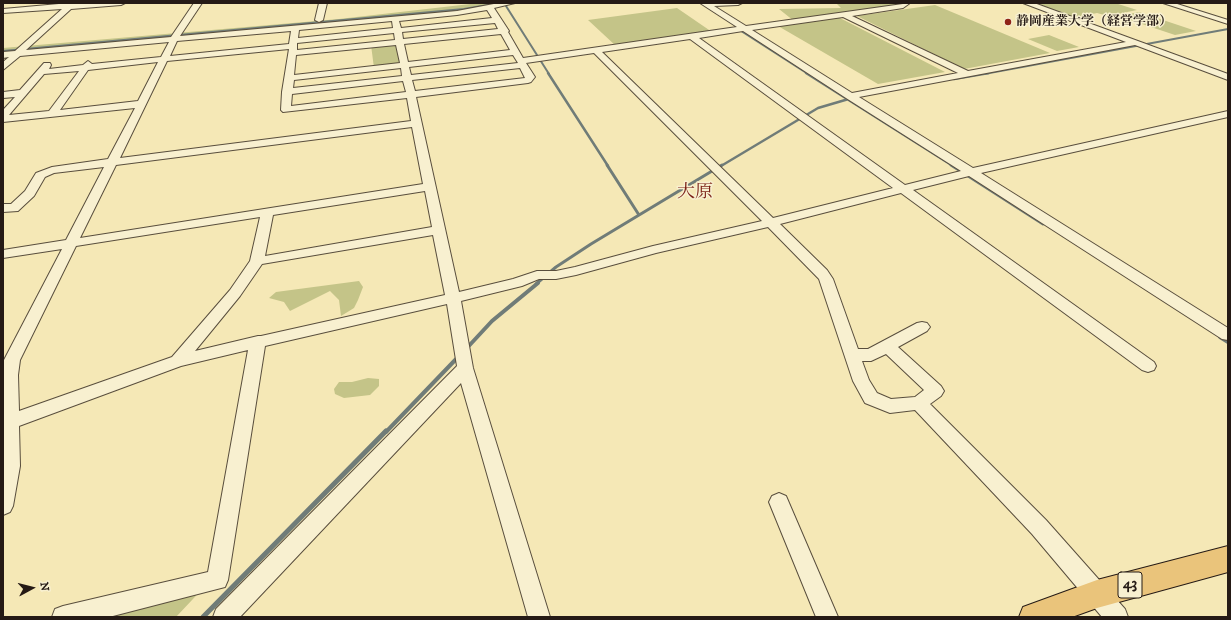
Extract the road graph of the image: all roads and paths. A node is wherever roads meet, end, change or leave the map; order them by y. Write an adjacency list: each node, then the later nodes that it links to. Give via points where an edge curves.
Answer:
1 (121, 3): 10 (street)
2 (198, 3): 23 (street)
3 (323, 3): 15 (street)
4 (511, 3): 11 (street)
5 (738, 3): 9 (street)
6 (906, 3): 13 (street, via 903,6)
7 (1027, 3): 25 (street)
8 (1166, 3): 17 (street)
9 (705, 4): 19 (street)
10 (71, 5): 12 (street); 32 (street)
11 (490, 8): 14 (street); 16 (street)
12 (3, 11)
13 (845, 15): 19 (street); 43 (street)
14 (395, 19): 18 (street); 20 (street)
15 (319, 20)
16 (498, 20): 20 (street); 21 (street)
17 (1228, 22)
18 (295, 28): 23 (street); 28 (street)
19 (745, 29): 22 (street); 51 (street)
20 (398, 30): 24 (street); 28 (street)
21 (505, 31): 27 (street); 33 (street)
22 (693, 36): 31 (street); 60 (street)
23 (175, 38): 26 (street); 36 (street)
24 (400, 41): 29 (street); 35 (street); 39 (street)
25 (1135, 42): 43 (street); 44 (street)
26 (110, 45): 30 (street); 41 (street)
27 (473, 45): 29 (street); 29 (street); 33 (street)
28 (292, 47): 36 (street); 37 (street); 45 (street)
29 (439, 49): 39 (street)
30 (58, 50): 32 (street); 42 (street)
31 (596, 50): 38 (street); 64 (street)
32 (19, 51): 34 (street); 40 (street)
33 (515, 52): 38 (street)
34 (3, 55)
35 (369, 57): 37 (street); 37 (street); 39 (street)
36 (165, 59): 41 (street); 52 (street)
37 (329, 61): 45 (street)
38 (522, 63): 46 (street); 50 (street, via 530,77 528,80)
39 (405, 64): 46 (street)
40 (3, 67)
41 (84, 67): 42 (street); 53 (street)
42 (41, 72): 48 (street)
43 (965, 73): 51 (street)
44 (1228, 76)
45 (289, 78): 47 (street)
46 (408, 78): 47 (street); 50 (street)
47 (287, 92): 50 (street, via 286,110)
48 (23, 93): 49 (street); 55 (street)
49 (3, 95)
50 (410, 95): 56 (street)
51 (852, 97): 58 (street)
52 (141, 104): 53 (street); 57 (street)
53 (52, 114): 55 (street)
54 (1228, 114): 58 (street)
55 (3, 118)
56 (417, 123): 57 (street); 59 (street)
57 (111, 163): 61 (street, via 52,170 40,176 30,192); 66 (street)
58 (970, 172): 60 (street); 71 (street)
59 (429, 188): 62 (street); 65 (street)
60 (903, 189): 64 (street); 77 (street)
61 (8, 208): 63 (street)
62 (267, 213): 66 (street); 68 (street)
63 (3, 216)
64 (772, 222): 69 (street, via 576,271 537,275); 74 (street, via 826,279)
65 (438, 230): 68 (street); 69 (street)
66 (71, 244): 67 (street); 76 (street)
67 (3, 254)
68 (257, 261): 75 (street, via 235,293)
69 (453, 298): 72 (street); 78 (street)
70 (922, 327): 73 (street)
71 (1228, 335)
72 (258, 341): 75 (street); 85 (street, via 217,580)
73 (887, 346): 74 (street, via 871,355); 79 (street, via 935,391)
74 (852, 355): 79 (street, via 861,381 871,398 890,406)
75 (178, 361): 80 (street)
76 (7, 363): 80 (street, via 10,375)
77 (1148, 366)
78 (465, 368): 86 (street); 87 (street)
79 (919, 403): 84 (street, via 1039,527)
80 (7, 423): 82 (street, via 10,466)
81 (779, 502): 88 (street)
82 (3, 506)
83 (1228, 559): 84 (main road, 43)
84 (1097, 594): 89 (main road, 43); 90 (street)
85 (63, 617)
86 (224, 617)
87 (539, 617)
88 (827, 617)
89 (1034, 617)
90 (1117, 617)

